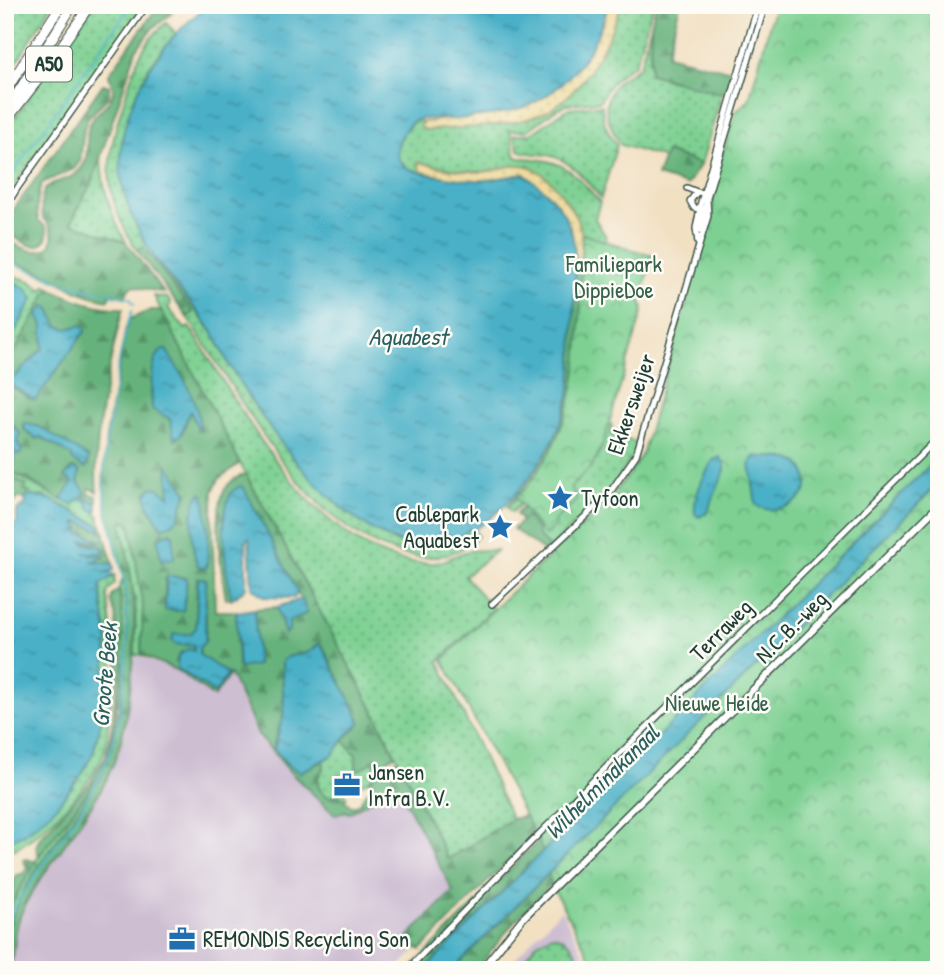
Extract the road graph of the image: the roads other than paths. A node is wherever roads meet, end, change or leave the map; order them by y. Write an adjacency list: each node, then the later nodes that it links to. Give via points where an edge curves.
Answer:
1 (61, 5): 7 (highway, A50)
2 (73, 5): 8 (highway, A50)
3 (90, 5): 9 (highway, A50)
4 (147, 5): 12 (street)
5 (758, 5): 11 (street, Ekkersweijer)
6 (765, 5): 11 (street, Ekkersweijer)
7 (5, 92)
8 (5, 113)
9 (5, 122)
10 (687, 188): 11 (street)
11 (702, 200): 13 (street, Ekkersweijer, via 696,228); 13 (street, Ekkersweijer, via 708,216)
12 (5, 208)
13 (698, 247): 16 (street, Ekkersweijer, via 636,455 608,495)
14 (939, 437): 17 (street, Terraweg)
15 (939, 505): 18 (street, N.C.B.-weg, via 522,919)
16 (492, 604)
17 (407, 970)
18 (481, 970)

